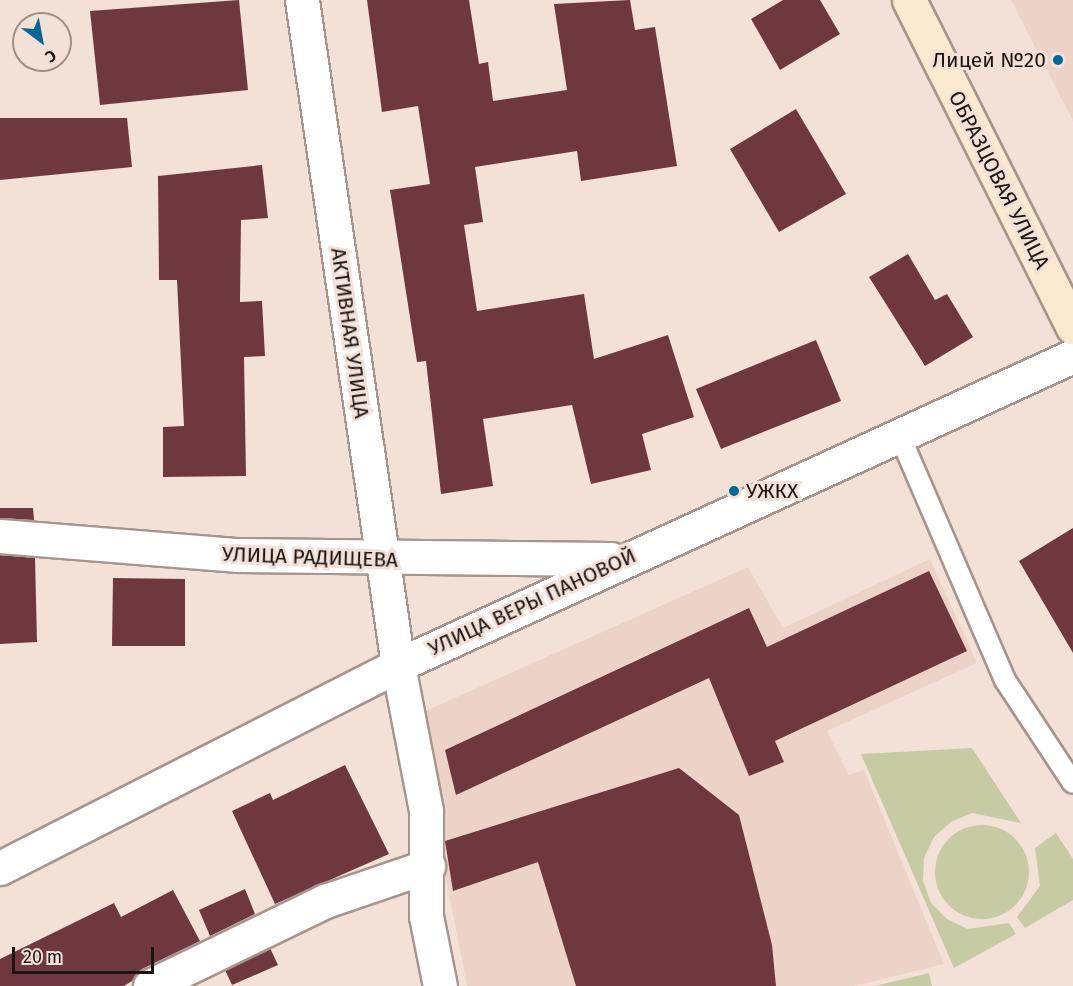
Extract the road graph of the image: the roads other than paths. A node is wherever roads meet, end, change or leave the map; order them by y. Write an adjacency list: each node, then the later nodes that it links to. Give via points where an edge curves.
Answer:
1 (302, 0): 8 (street, АКТИВНАЯ УЛИЦА)
2 (909, 0): 3 (street, ОБРАЗЦОВАЯ УЛИЦА)
3 (1073, 327)
4 (1073, 356): 5 (street, УЛИЦА ВЕРЫ ПАНОВОЙ)
5 (899, 434): 7 (street, УЛИЦА ВЕРЫ ПАНОВОЙ); 10 (lane, via 1005,680)
6 (0, 536): 8 (street, УЛИЦА РАДИЩЕВА)
7 (621, 559): 8 (street, УЛИЦА РАДИЩЕВА); 9 (street, УЛИЦА ВЕРЫ ПАНОВОЙ)
8 (383, 561): 9 (street, АКТИВНАЯ УЛИЦА)
9 (398, 665): 11 (street, АКТИВНАЯ УЛИЦА, via 426,811); 12 (street, УЛИЦА ВЕРЫ ПАНОВОЙ)
10 (1073, 783)
11 (428, 866): 13 (street, via 325,901); 14 (street, АКТИВНАЯ УЛИЦА, via 426,916)
12 (0, 868)
13 (150, 986)
14 (440, 986)

